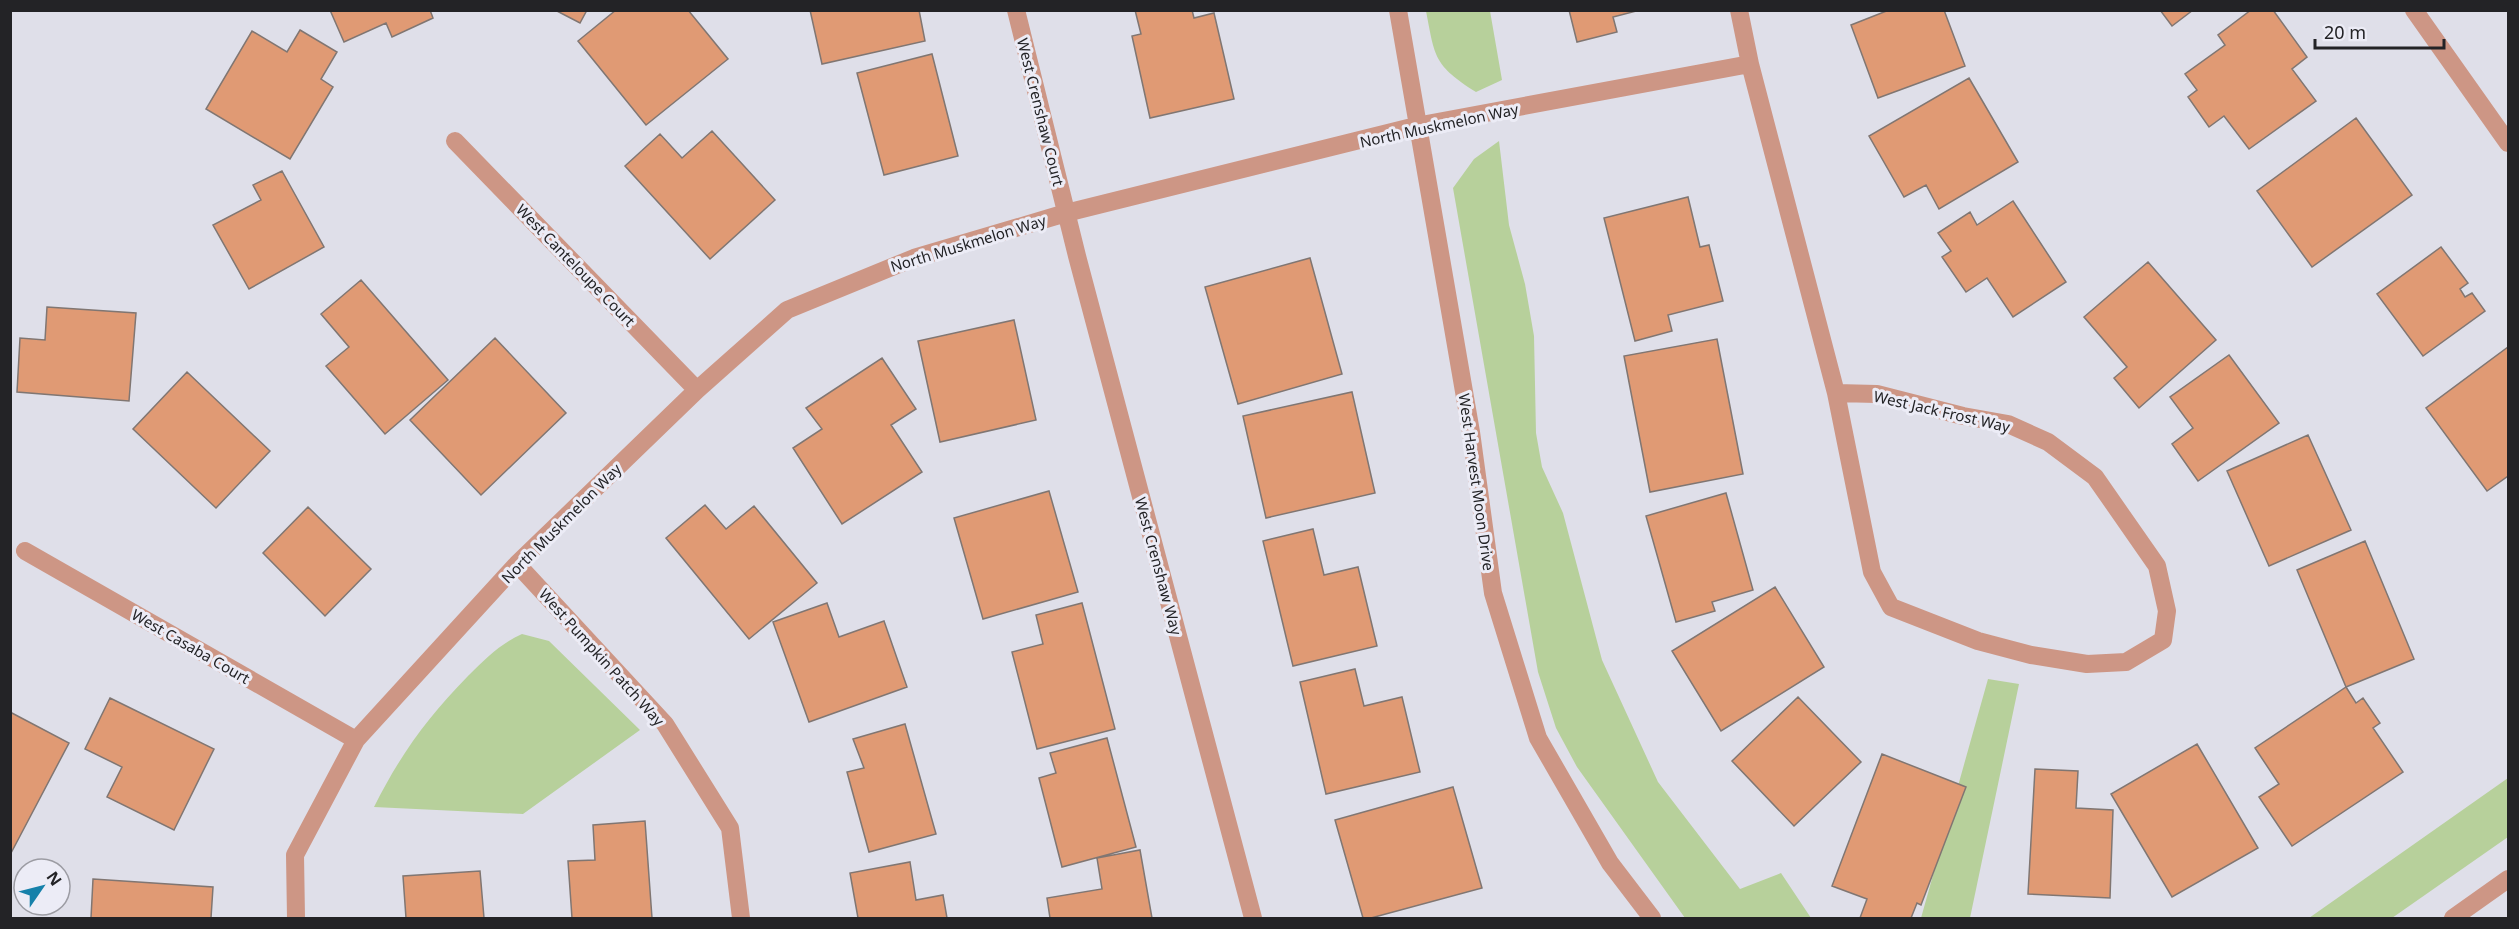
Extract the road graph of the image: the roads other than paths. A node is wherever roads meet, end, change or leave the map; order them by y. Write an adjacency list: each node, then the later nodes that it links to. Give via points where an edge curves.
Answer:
1 (1016, 10): 9 (street, West Crenshaw Court)
2 (1398, 10): 6 (street, West Harvest Moon Drive)
3 (1739, 10): 5 (street, West Jack Frost Way)
4 (2414, 10): 8 (street)
5 (1750, 64): 6 (street, North Muskmelon Way); 11 (street, West Jack Frost Way)
6 (1416, 126): 9 (street, North Muskmelon Way); 19 (street, West Harvest Moon Drive, via 1471,432 1493,593 1538,738 1610,863)
7 (455, 141): 10 (street, West Canteloupe Court)
8 (2508, 143)
9 (1066, 213): 10 (street, North Muskmelon Way, via 914,258 787,310); 18 (street, West Crenshaw Way)
10 (697, 390): 13 (street, North Muskmelon Way)
11 (1836, 393): 11 (street, West Jack Frost Way, via 1872,572 1891,607 1978,641 2087,664 2126,662 2163,640 2167,610 2157,566 2095,477 2048,441 2008,424 1877,394)
12 (26, 551): 14 (street, West Casaba Court)
13 (517, 564): 14 (street, North Muskmelon Way); 17 (street, West Pumpkin Patch Way, via 665,724 707,790 730,828)
14 (356, 740): 16 (street, North Muskmelon Way, via 295,855)
15 (2508, 879): 20 (street)
16 (296, 918)
17 (741, 918)
18 (1252, 918)
19 (1652, 918)
20 (2453, 918)

